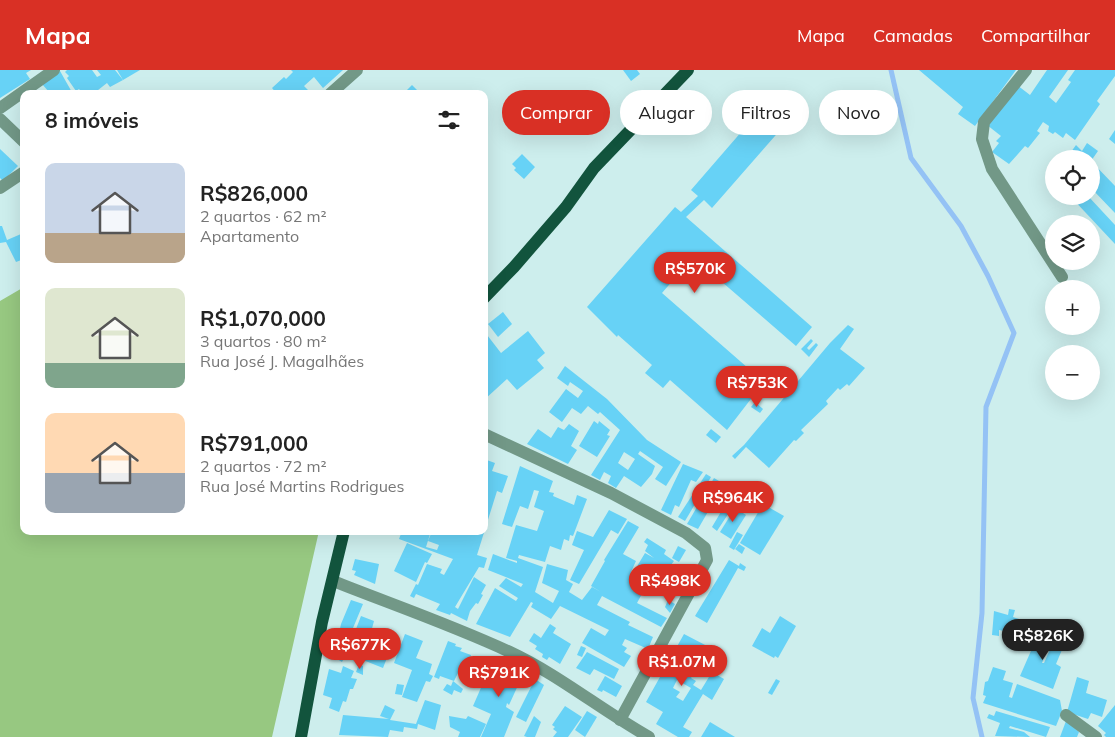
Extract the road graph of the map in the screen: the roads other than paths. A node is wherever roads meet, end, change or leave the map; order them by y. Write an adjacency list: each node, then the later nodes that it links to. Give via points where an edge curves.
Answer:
1 (54, 70): 5 (street)
2 (357, 70): 6 (street)
3 (688, 70): 14 (main road, via 594,168 566,207)
4 (1026, 70): 13 (street, via 984,122 982,139 992,169)
5 (26, 90)
6 (334, 90)
7 (20, 94): 8 (street)
8 (0, 108)
9 (0, 119): 10 (street)
10 (20, 138)
11 (20, 175): 12 (street)
12 (0, 188)
13 (1062, 277)
14 (488, 294)
15 (488, 436): 19 (street, via 611,493 686,534 704,548 707,560)
16 (343, 535): 17 (main road)
17 (333, 581): 19 (street, via 509,651 554,675); 20 (main road, via 322,622)
18 (1066, 715): 22 (street)
19 (620, 720): 21 (street)
20 (301, 737)
21 (649, 737)
22 (1096, 737)

